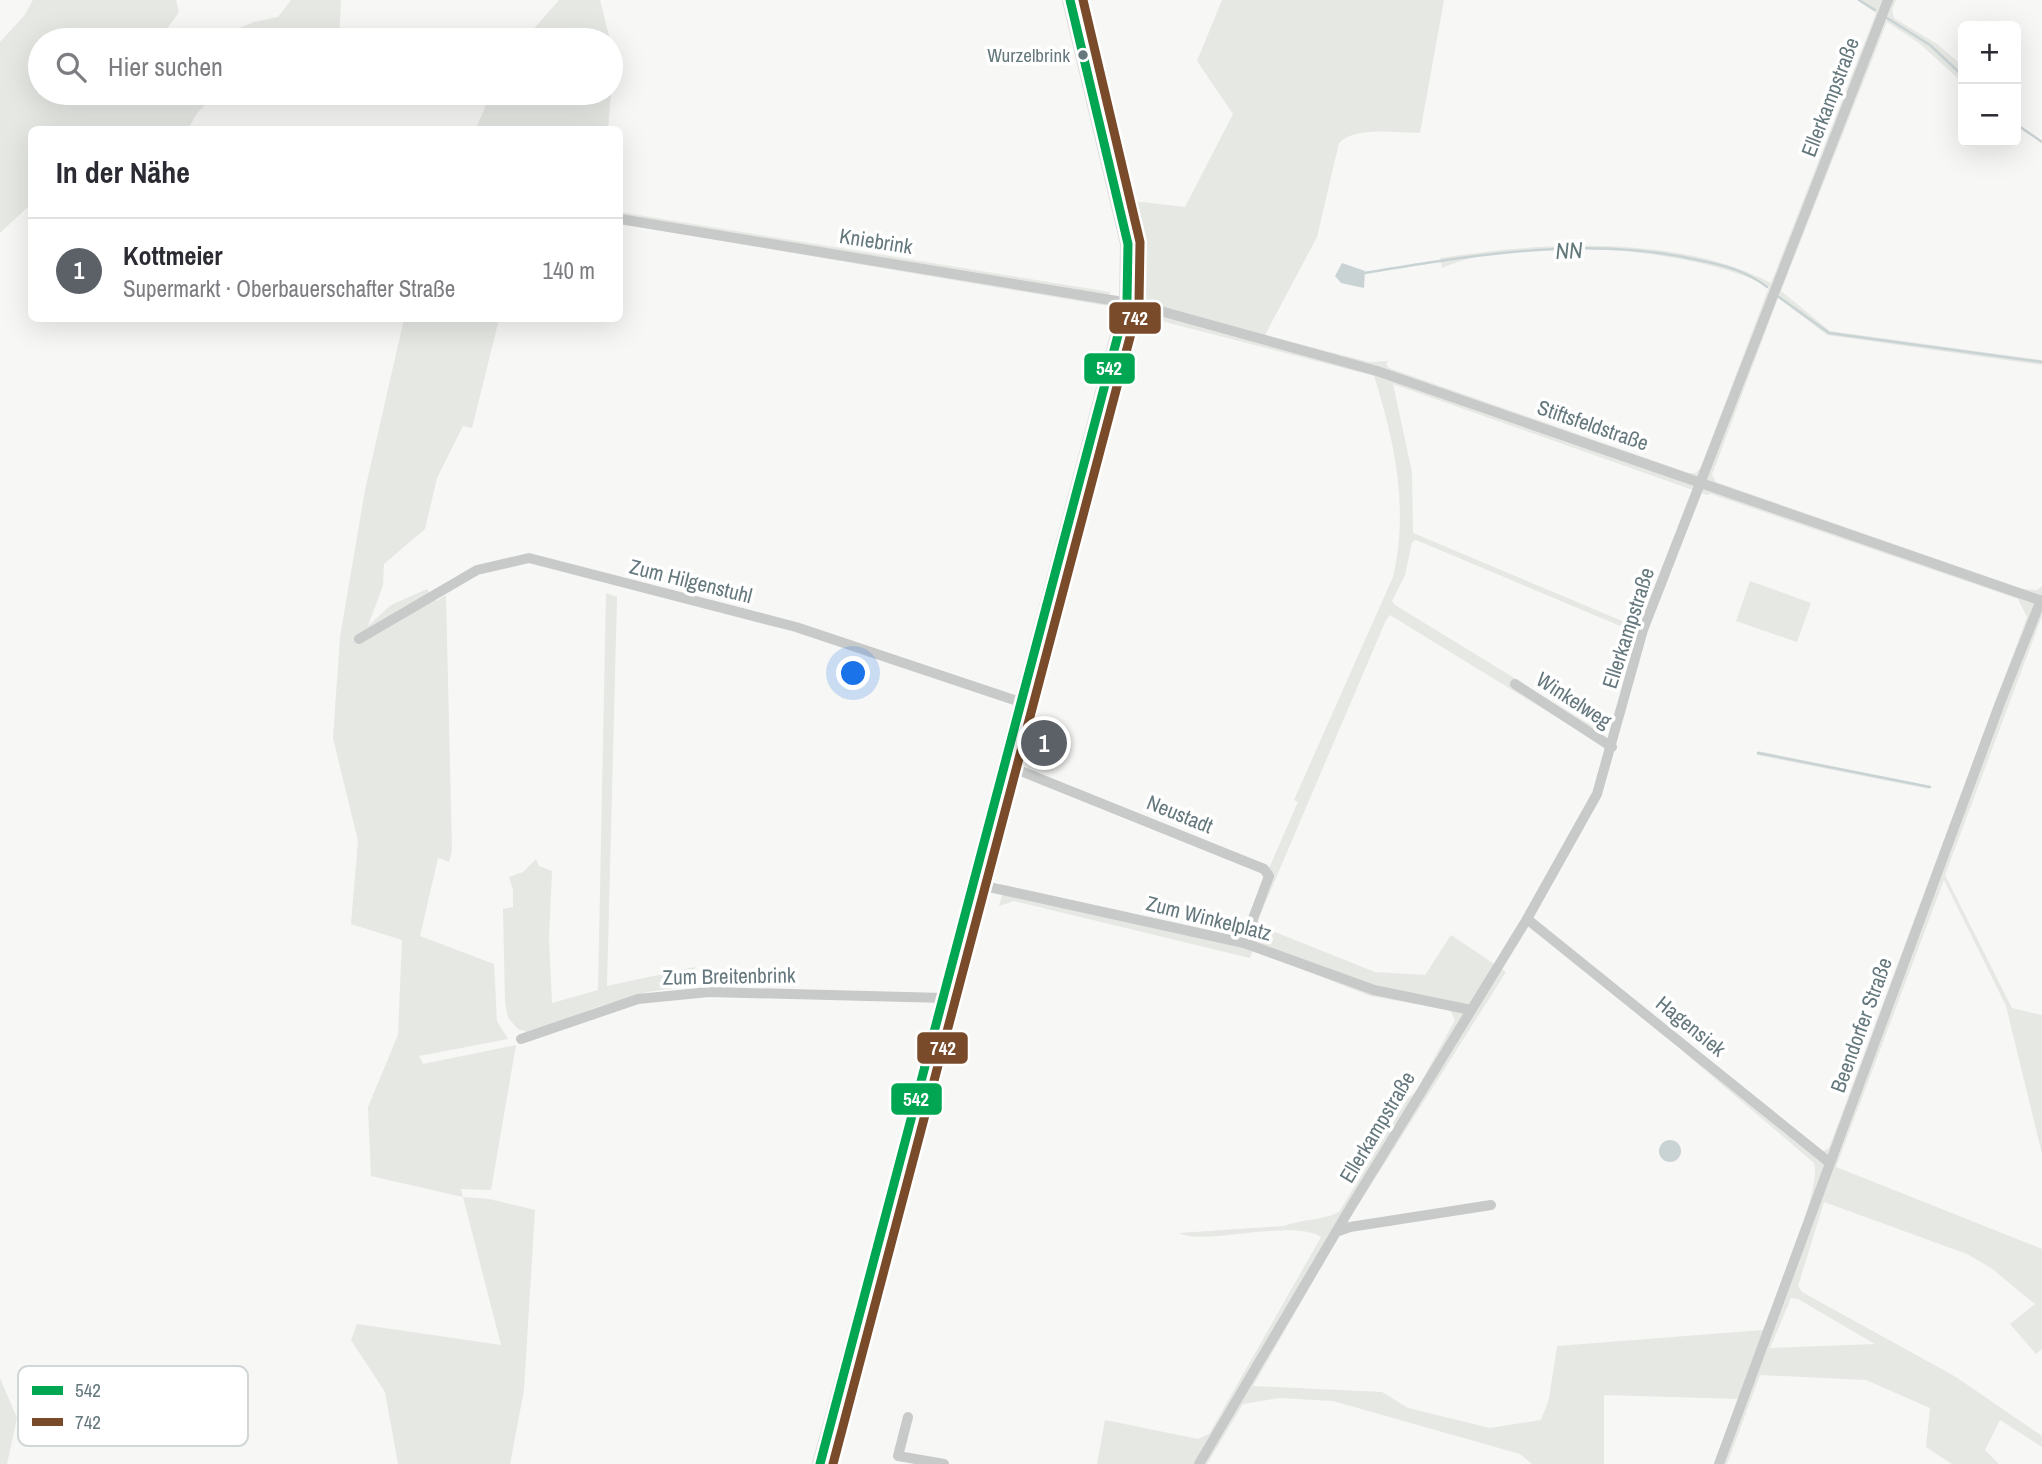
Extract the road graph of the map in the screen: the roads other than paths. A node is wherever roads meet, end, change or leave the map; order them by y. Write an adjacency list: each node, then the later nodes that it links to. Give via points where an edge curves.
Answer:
1 (1070, 0): 4 (main road, via 1128,243)
2 (1888, 0): 5 (street, Ellerkampstraße)
3 (623, 219): 4 (street, Kniebrink)
4 (1127, 301): 5 (street, Stiftsfeldstraße, via 1380,371); 9 (main road)
5 (1699, 482): 6 (street, Stiftsfeldstraße); 10 (street, Ellerkampstraße, via 1643,630)
6 (2042, 600): 18 (street, Beendorfer Straße)
7 (359, 639): 9 (street, Zum Hilgenstuhl, via 477,570 528,558 796,627)
8 (1515, 684): 10 (street, Winkelweg)
9 (1023, 703): 11 (main road)
10 (1612, 747): 13 (street, Ellerkampstraße, via 1592,805)
11 (1006, 765): 12 (main road); 14 (street, Neustadt, via 1264,869 1269,876)
12 (975, 884): 14 (street, Zum Winkelplatz); 15 (main road)
13 (1527, 919): 16 (street, Ellerkampstraße); 18 (street, Hagensiek)
14 (1244, 943): 16 (street, Zum Winkelplatz, via 1374,990)
15 (944, 998): 17 (street, Zum Breitenbrink, via 709,992 638,999); 23 (main road)
16 (1471, 1010): 20 (street, Ellerkampstraße)
17 (521, 1039)
18 (1830, 1163): 26 (street, Beendorfer Straße)
19 (1491, 1205): 20 (street)
20 (1336, 1232): 25 (street, Ellerkampstraße)
21 (908, 1417): 22 (street)
22 (897, 1460): 24 (street)
23 (820, 1464)
24 (944, 1464)
25 (1199, 1464)
26 (1719, 1464)

